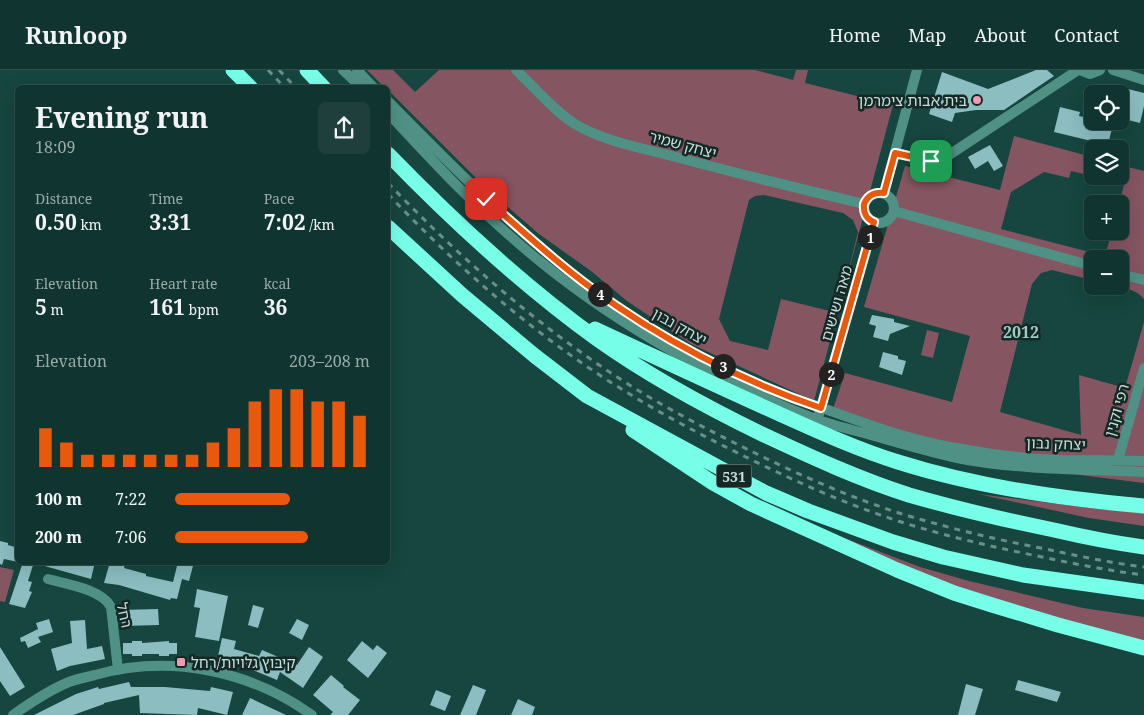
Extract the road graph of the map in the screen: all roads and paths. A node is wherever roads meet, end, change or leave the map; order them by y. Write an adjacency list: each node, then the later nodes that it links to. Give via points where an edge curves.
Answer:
1 (234, 70): 11 (highway)
2 (307, 70): 12 (highway)
3 (343, 70): 13 (street)
4 (357, 70): 14 (street)
5 (516, 70): 22 (street, יצחק שמיר, via 554,107 594,134 730,172)
6 (917, 70): 17 (street)
7 (1079, 70): 8 (street, via 1090,74); 19 (street)
8 (1100, 70)
9 (1113, 70): 10 (street)
10 (1144, 80)
11 (248, 85)
12 (321, 85)
13 (359, 85)
14 (371, 85)
15 (390, 103): 32 (street, יצחק נבון, via 486,199 591,288 636,319 718,364)
16 (390, 115): 33 (street, יצחק נבון, via 516,242 566,282 628,324 708,370)
17 (895, 153): 20 (street); 21 (street)
18 (390, 156): 29 (highway, via 492,256)
19 (943, 159)
20 (931, 161)
21 (884, 193): 22 (street, via 871,195); 23 (street, via 894,202)
22 (864, 204): 24 (street, via 864,214)
23 (894, 212): 24 (street, via 888,221); 26 (street)
24 (874, 222): 32 (street, מאה ושישים)
25 (390, 229): 31 (highway, 531, via 462,295)
26 (1084, 264)
27 (1129, 276): 28 (street)
28 (1144, 280)
29 (564, 314): 37 (highway, via 825,434 898,462 1032,494); 38 (highway, via 642,369 730,418 824,463 954,508)
30 (1144, 368): 34 (street, רפי וקנין)
31 (587, 396): 40 (highway, 531, via 766,492 893,542 1023,575); 41 (highway, via 644,439 713,483 847,548 954,593)
32 (821, 408): 33 (street, מאה ושישים); 34 (street, יצחק נבון, via 885,431 960,449 1060,460)
33 (817, 420): 36 (street, יצחק נבון, via 964,459 1060,470)
34 (1118, 460): 35 (street, יצחק נבון)
35 (1144, 461)
36 (1144, 472)
37 (1144, 506)
38 (1144, 547)
39 (48, 579): 42 (street, רחל, via 99,594 108,602)
40 (1144, 592)
41 (1144, 648)
42 (118, 670): 43 (street, via 69,682); 44 (street, via 143,665 184,666 228,674 267,689)
43 (13, 715)
44 (312, 715)

